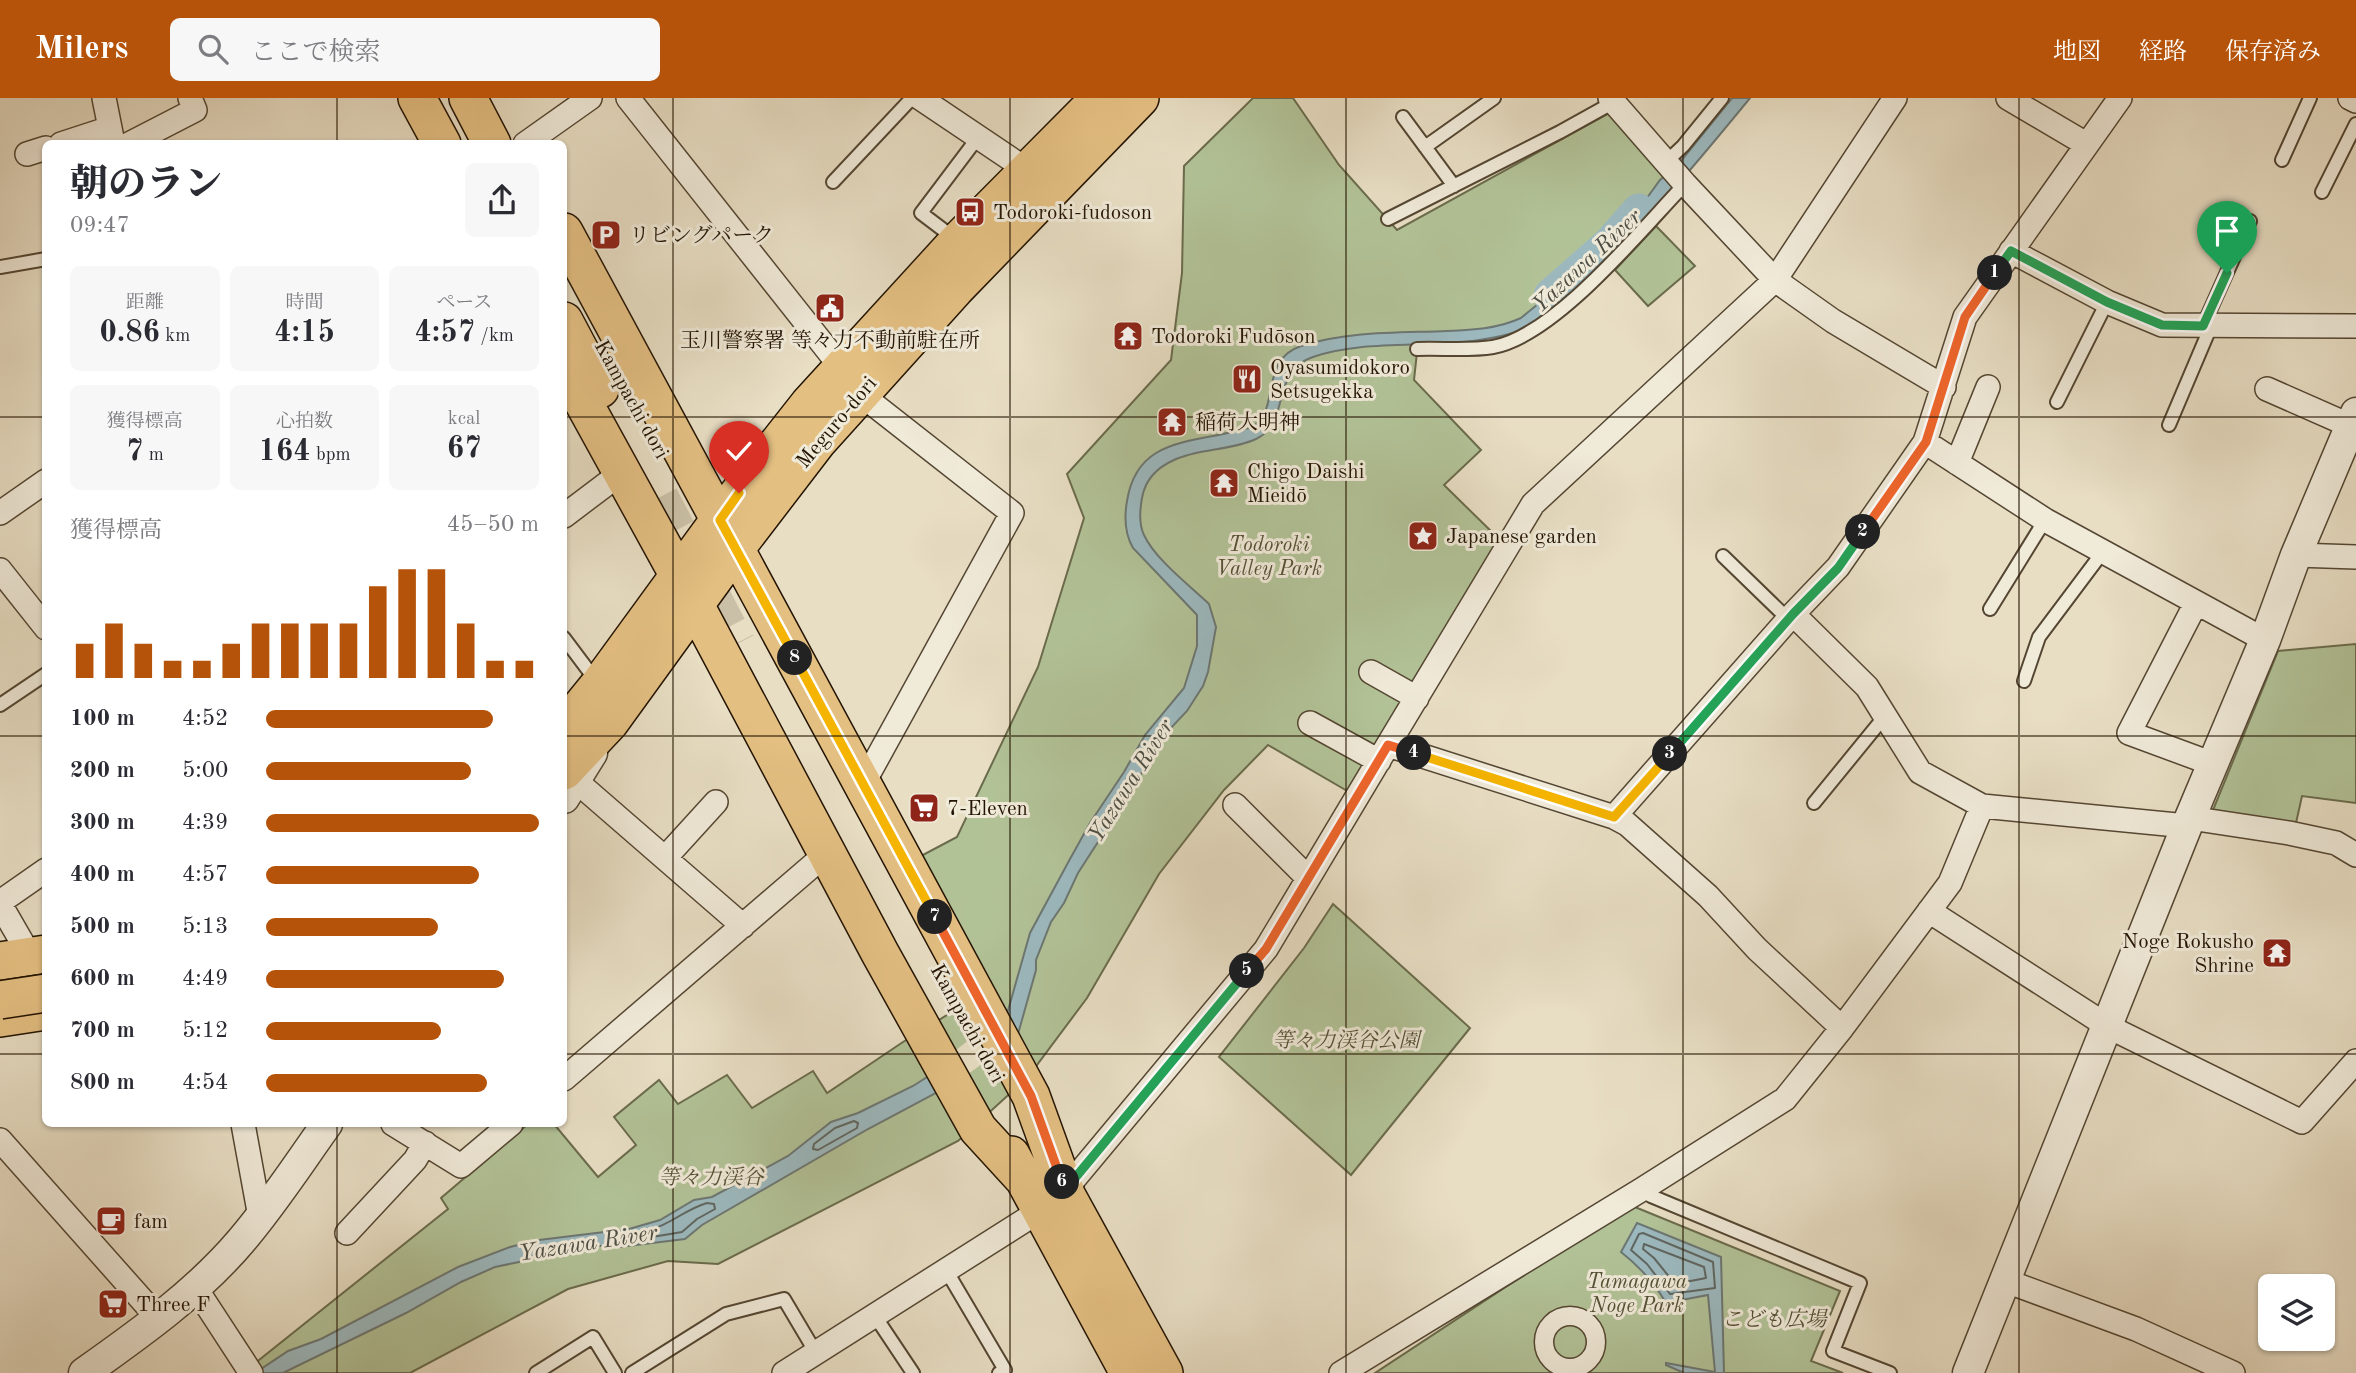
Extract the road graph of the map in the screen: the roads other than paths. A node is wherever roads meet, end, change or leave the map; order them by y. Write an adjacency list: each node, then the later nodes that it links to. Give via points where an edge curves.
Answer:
1 (104, 98): 25 (street)
2 (190, 98): 25 (street, via 195,110)
3 (417, 98): 27 (main road)
4 (442, 98): 28 (main road)
5 (468, 98): 29 (main road)
6 (492, 98): 30 (main road)
7 (590, 98): 31 (street)
8 (628, 98): 55 (street)
9 (912, 98): 37 (lane)
10 (920, 98): 24 (street)
11 (1100, 98): 36 (main road, Meguro-dori)
12 (1140, 98): 36 (main road, Meguro-dori)
13 (1494, 98): 33 (lane)
14 (1722, 98): 35 (lane, via 1683,146)
15 (1895, 98): 48 (street)
16 (2008, 98): 32 (street)
17 (2120, 98): 32 (street)
18 (2310, 98): 34 (lane)
19 (2350, 98): 21 (street)
20 (1612, 100): 35 (street); 38 (lane)
21 (2356, 101)
22 (1403, 117): 33 (lane)
23 (2356, 124): 39 (lane)
24 (979, 136): 36 (street); 43 (lane, via 921,213)
25 (116, 137): 26 (street)
26 (92, 140)
27 (440, 140)
28 (465, 140)
29 (490, 140)
30 (514, 140)
31 (532, 140)
32 (2086, 144): 44 (street)
33 (1425, 147): 38 (lane)
34 (2282, 160)
35 (1675, 173): 48 (street); 53 (lane, via 1610,265 1523,336 1493,347)
36 (1040, 179): 43 (main road, Meguro-dori); 55 (main road, Meguro-dori)
37 (833, 182)
38 (1454, 186): 40 (lane)
39 (2322, 192)
40 (1388, 219)
41 (2250, 221): 51 (lane)
42 (567, 238): 69 (main road)
43 (957, 240): 55 (main road, Meguro-dori)
44 (2011, 251): 49 (street); 56 (street, via 1965,317)
45 (42, 260): 46 (lane)
46 (0, 267)
47 (567, 280): 50 (main road, Kampachi dori, via 670,492)
48 (1775, 280): 56 (street, via 1833,321); 88 (street, via 1533,504)
49 (2107, 302): 51 (street, via 2162,325); 59 (lane)
50 (567, 326)
51 (2207, 326): 52 (street); 61 (lane)
52 (2356, 326)
53 (1417, 349)
54 (567, 373): 64 (main road)
55 (850, 380): 69 (main road, Meguro-dori, via 818,441); 96 (street, via 1012,513)
56 (1944, 387): 62 (street)
57 (1988, 387): 63 (street)
58 (2267, 389): 60 (street)
59 (2057, 402)
60 (2353, 419): 71 (street)
61 (2169, 425)
62 (1926, 442): 63 (street); 78 (street, via 1838,568)
63 (1957, 463): 68 (street)
64 (621, 473): 67 (street); 75 (main road)
65 (42, 484): 66 (street)
66 (0, 513)
67 (567, 514)
68 (2045, 520): 70 (street); 77 (lane)
69 (728, 534): 75 (main road, Meguro-dori); 96 (main road)
70 (2102, 553): 76 (street); 86 (lane, via 2039,637)
71 (2296, 555): 73 (street); 80 (street)
72 (1723, 556): 78 (lane)
73 (2356, 557)
74 (0, 570): 79 (street)
75 (687, 591): 82 (main road); 83 (main road, Meguro-dori); 87 (main road, Meguro-dori)
76 (2196, 603): 80 (street); 94 (street, via 2129,733)
77 (1990, 609)
78 (1791, 616): 90 (street, via 1867,687); 101 (street)
79 (42, 623)
80 (2265, 640): 94 (street)
81 (567, 642): 87 (lane)
82 (743, 651): 83 (main road, via 714,659 693,649 670,654); 103 (main road); 111 (main road)
83 (648, 669): 95 (main road, Meguro-dori)
84 (1371, 672): 88 (street)
85 (42, 677): 89 (lane)
86 (2024, 681)
87 (599, 685): 92 (main road, Meguro-dori)
88 (1417, 698): 93 (street)
89 (0, 705)
90 (1885, 716): 98 (lane); 100 (street, via 1920,772)
91 (1310, 723): 93 (street)
92 (567, 724)
93 (1383, 753): 101 (street); 107 (street)
94 (2213, 764): 102 (street)
95 (568, 783): 105 (street)
96 (863, 784): 111 (main road)
97 (716, 802): 105 (street)
98 (1814, 803)
99 (1235, 805): 107 (street)
100 (1982, 806): 102 (street); 109 (street, via 1950,883)
101 (1614, 817): 116 (street, via 1708,896 1757,950)
102 (2189, 822): 104 (street, via 2289,833 2336,843); 115 (street)
103 (827, 853): 110 (street); 111 (main road)
104 (2356, 855)
105 (665, 858): 110 (street)
106 (42, 873): 108 (street)
107 (1308, 878): 127 (street, via 1266,949)
108 (0, 903): 112 (street)
109 (1929, 911): 115 (street); 116 (street)
110 (743, 926): 118 (street)
111 (905, 931): 119 (main road); 119 (main road)
112 (30, 962): 113 (main road)
113 (0, 980): 114 (street)
114 (22, 1008)
115 (2109, 1027): 117 (street, via 2302,1122); 131 (street)
116 (1842, 1028): 126 (street, via 1785,1099)
117 (2356, 1062)
118 (567, 1076)
119 (1004, 1113): 127 (main road, Kampachi dori); 127 (main road, Kampachi dori, via 1022,1177)
120 (244, 1127): 128 (street)
121 (325, 1127): 128 (street)
122 (398, 1127): 125 (street)
123 (507, 1127): 125 (street, via 461,1166)
124 (0, 1140): 134 (street)
125 (425, 1143): 129 (street, via 415,1160)
126 (1642, 1190): 146 (street); 147 (lane, via 1860,1283 1833,1351)
127 (1053, 1200): 130 (street); 144 (main road, Kampachi dori); 145 (main road, Kampachi dori)
128 (260, 1217): 132 (street)
129 (347, 1233)
130 (946, 1270): 133 (street); 143 (lane, via 1005,1370)
131 (2006, 1281): 148 (street); 149 (street, via 2136,1329)
132 (195, 1287): 134 (street); 136 (street)
133 (875, 1316): 135 (street); 142 (lane)
134 (159, 1318): 137 (street)
135 (816, 1353): 140 (lane, via 784,1299 726,1314); 141 (street)
136 (249, 1371)
137 (84, 1373)
138 (536, 1373): 139 (lane, via 593,1337)
139 (615, 1373)
140 (632, 1373)
141 (784, 1373)
142 (914, 1373)
143 (999, 1373)
144 (1129, 1373)
145 (1164, 1373)
146 (1341, 1373)
147 (1890, 1373)
148 (1968, 1373)
149 (2233, 1373)

